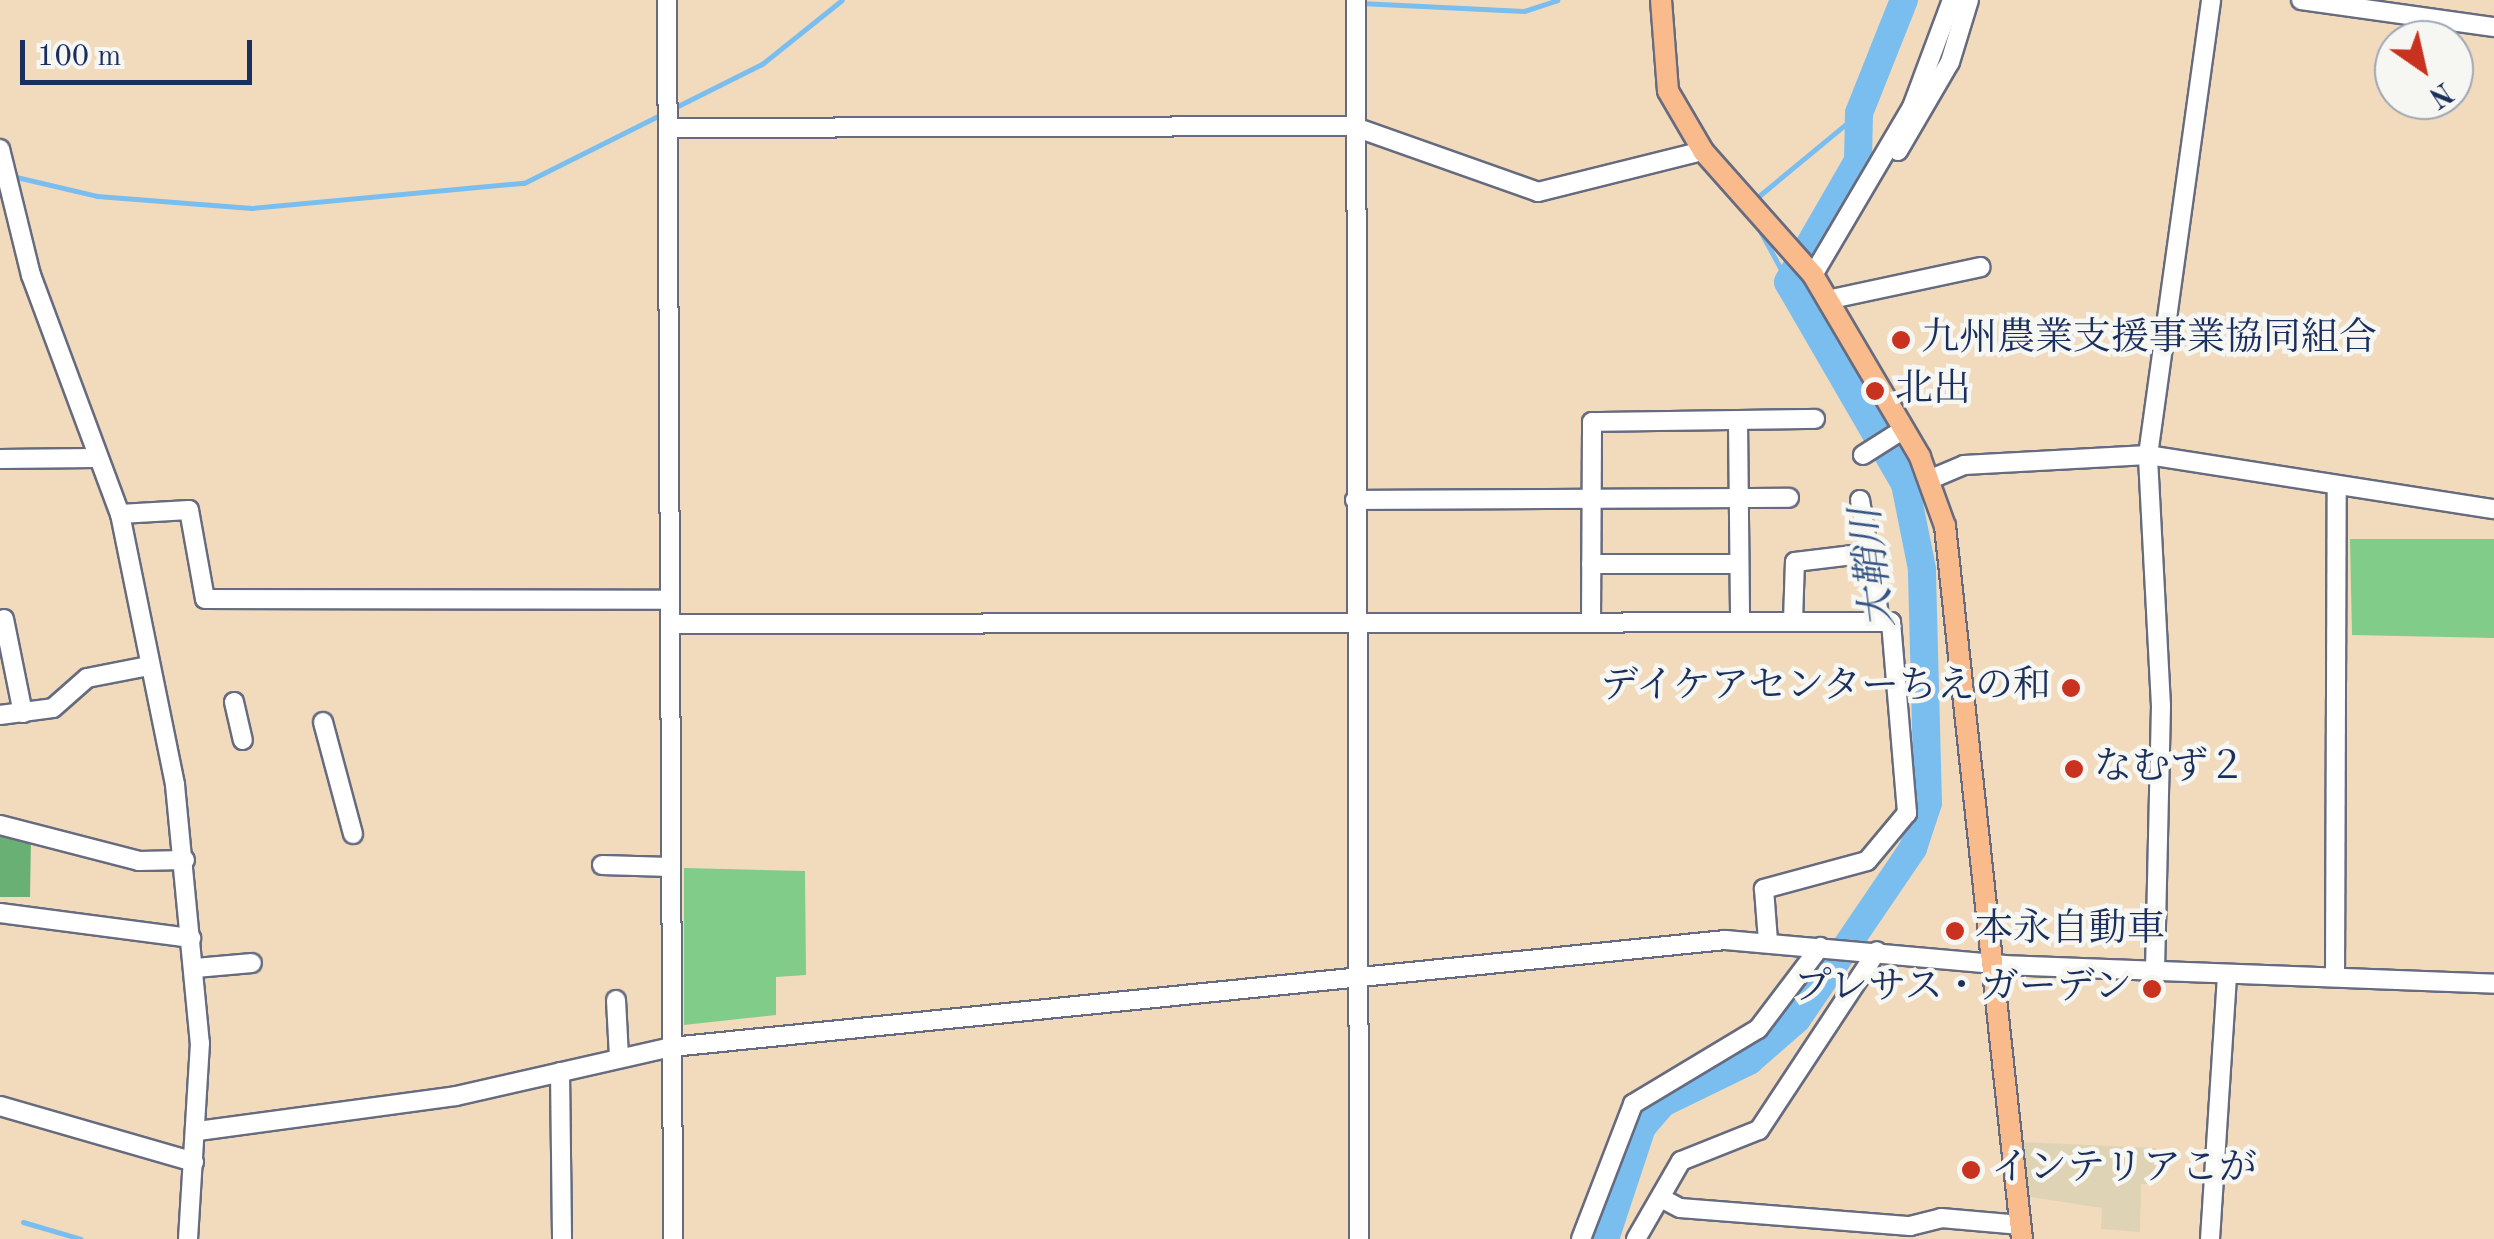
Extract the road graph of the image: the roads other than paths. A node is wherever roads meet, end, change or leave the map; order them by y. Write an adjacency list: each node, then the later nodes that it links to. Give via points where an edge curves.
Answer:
1 (667, 0): 9 (street)
2 (1356, 0): 10 (street)
3 (1661, 0): 11 (main road, via 1660,65)
4 (1952, 0): 13 (street, via 1933,64)
5 (1969, 0): 13 (street, via 1928,108)
6 (2211, 0): 22 (street)
7 (2301, 0): 8 (street)
8 (2494, 26)
9 (669, 125): 10 (street); 37 (street)
10 (1352, 126): 11 (street, via 1538,192); 30 (street)
11 (1703, 151): 16 (main road, via 1764,211)
12 (3, 156): 14 (street)
13 (1876, 172): 16 (street)
14 (7, 190): 23 (street)
15 (1981, 267): 17 (street)
16 (1811, 272): 17 (main road)
17 (1827, 300): 20 (main road)
18 (1814, 419): 19 (street)
19 (1738, 422): 28 (street, via 1592,422); 29 (street)
20 (1898, 433): 21 (street); 25 (main road)
21 (1863, 454)
22 (2148, 456): 25 (street, via 1964,466); 26 (street); 64 (street, via 2162,706)
23 (96, 458): 24 (street); 33 (street)
24 (0, 459)
25 (1930, 479): 61 (main road, via 1945,526)
26 (2337, 487): 32 (street); 67 (street)
27 (1789, 498): 29 (street)
28 (1592, 499): 29 (street); 30 (street); 35 (street)
29 (1739, 499): 36 (street)
30 (1354, 500): 43 (street)
31 (1860, 500): 34 (street)
32 (2494, 509)
33 (120, 514): 37 (street, via 189,510 205,599); 45 (street)
34 (1870, 553): 41 (street, via 1795,562); 42 (street)
35 (1591, 564): 36 (street); 39 (street)
36 (1739, 564): 40 (street)
37 (670, 600): 44 (street)
38 (4, 619): 47 (street)
39 (1591, 621): 40 (street); 43 (street)
40 (1740, 621): 41 (street)
41 (1793, 621): 42 (street)
42 (1880, 621): 58 (street, via 1898,631 1907,813 1867,861 1764,888)
43 (1354, 622): 44 (street); 65 (street)
44 (672, 624): 55 (street)
45 (148, 666): 47 (street, via 88,678 53,708); 53 (street)
46 (234, 702): 50 (street)
47 (22, 713): 48 (street)
48 (0, 715)
49 (324, 722): 52 (street)
50 (243, 740)
51 (0, 825): 53 (street, via 139,861)
52 (354, 834)
53 (185, 860): 57 (street)
54 (602, 864): 55 (street)
55 (670, 867): 70 (street)
56 (0, 914): 57 (street)
57 (192, 938): 63 (street)
58 (1768, 941): 59 (street); 65 (street)
59 (1824, 948): 60 (street); 82 (street, via 1758,1029 1633,1104)
60 (1872, 951): 61 (street); 76 (street, via 1759,1130 1682,1161)
61 (1992, 962): 64 (street); 77 (main road)
62 (252, 963): 63 (street)
63 (196, 968): 74 (street)
64 (2155, 970): 66 (street)
65 (1356, 976): 70 (street); 81 (street)
66 (2228, 976): 67 (street); 84 (street)
67 (2335, 978): 68 (street)
68 (2494, 984)
69 (616, 1000): 71 (street)
70 (672, 1047): 71 (street); 80 (street)
71 (619, 1057): 72 (street)
72 (560, 1072): 74 (street, via 456,1096); 79 (street)
73 (0, 1106): 75 (street)
74 (198, 1131): 75 (street)
75 (194, 1162): 78 (street)
76 (1661, 1198): 77 (street, via 1680,1208 1910,1226 1941,1218); 83 (street)
77 (2021, 1232)
78 (188, 1239)
79 (562, 1239)
80 (673, 1239)
81 (1359, 1239)
82 (1581, 1239)
83 (1636, 1239)
84 (2210, 1239)

